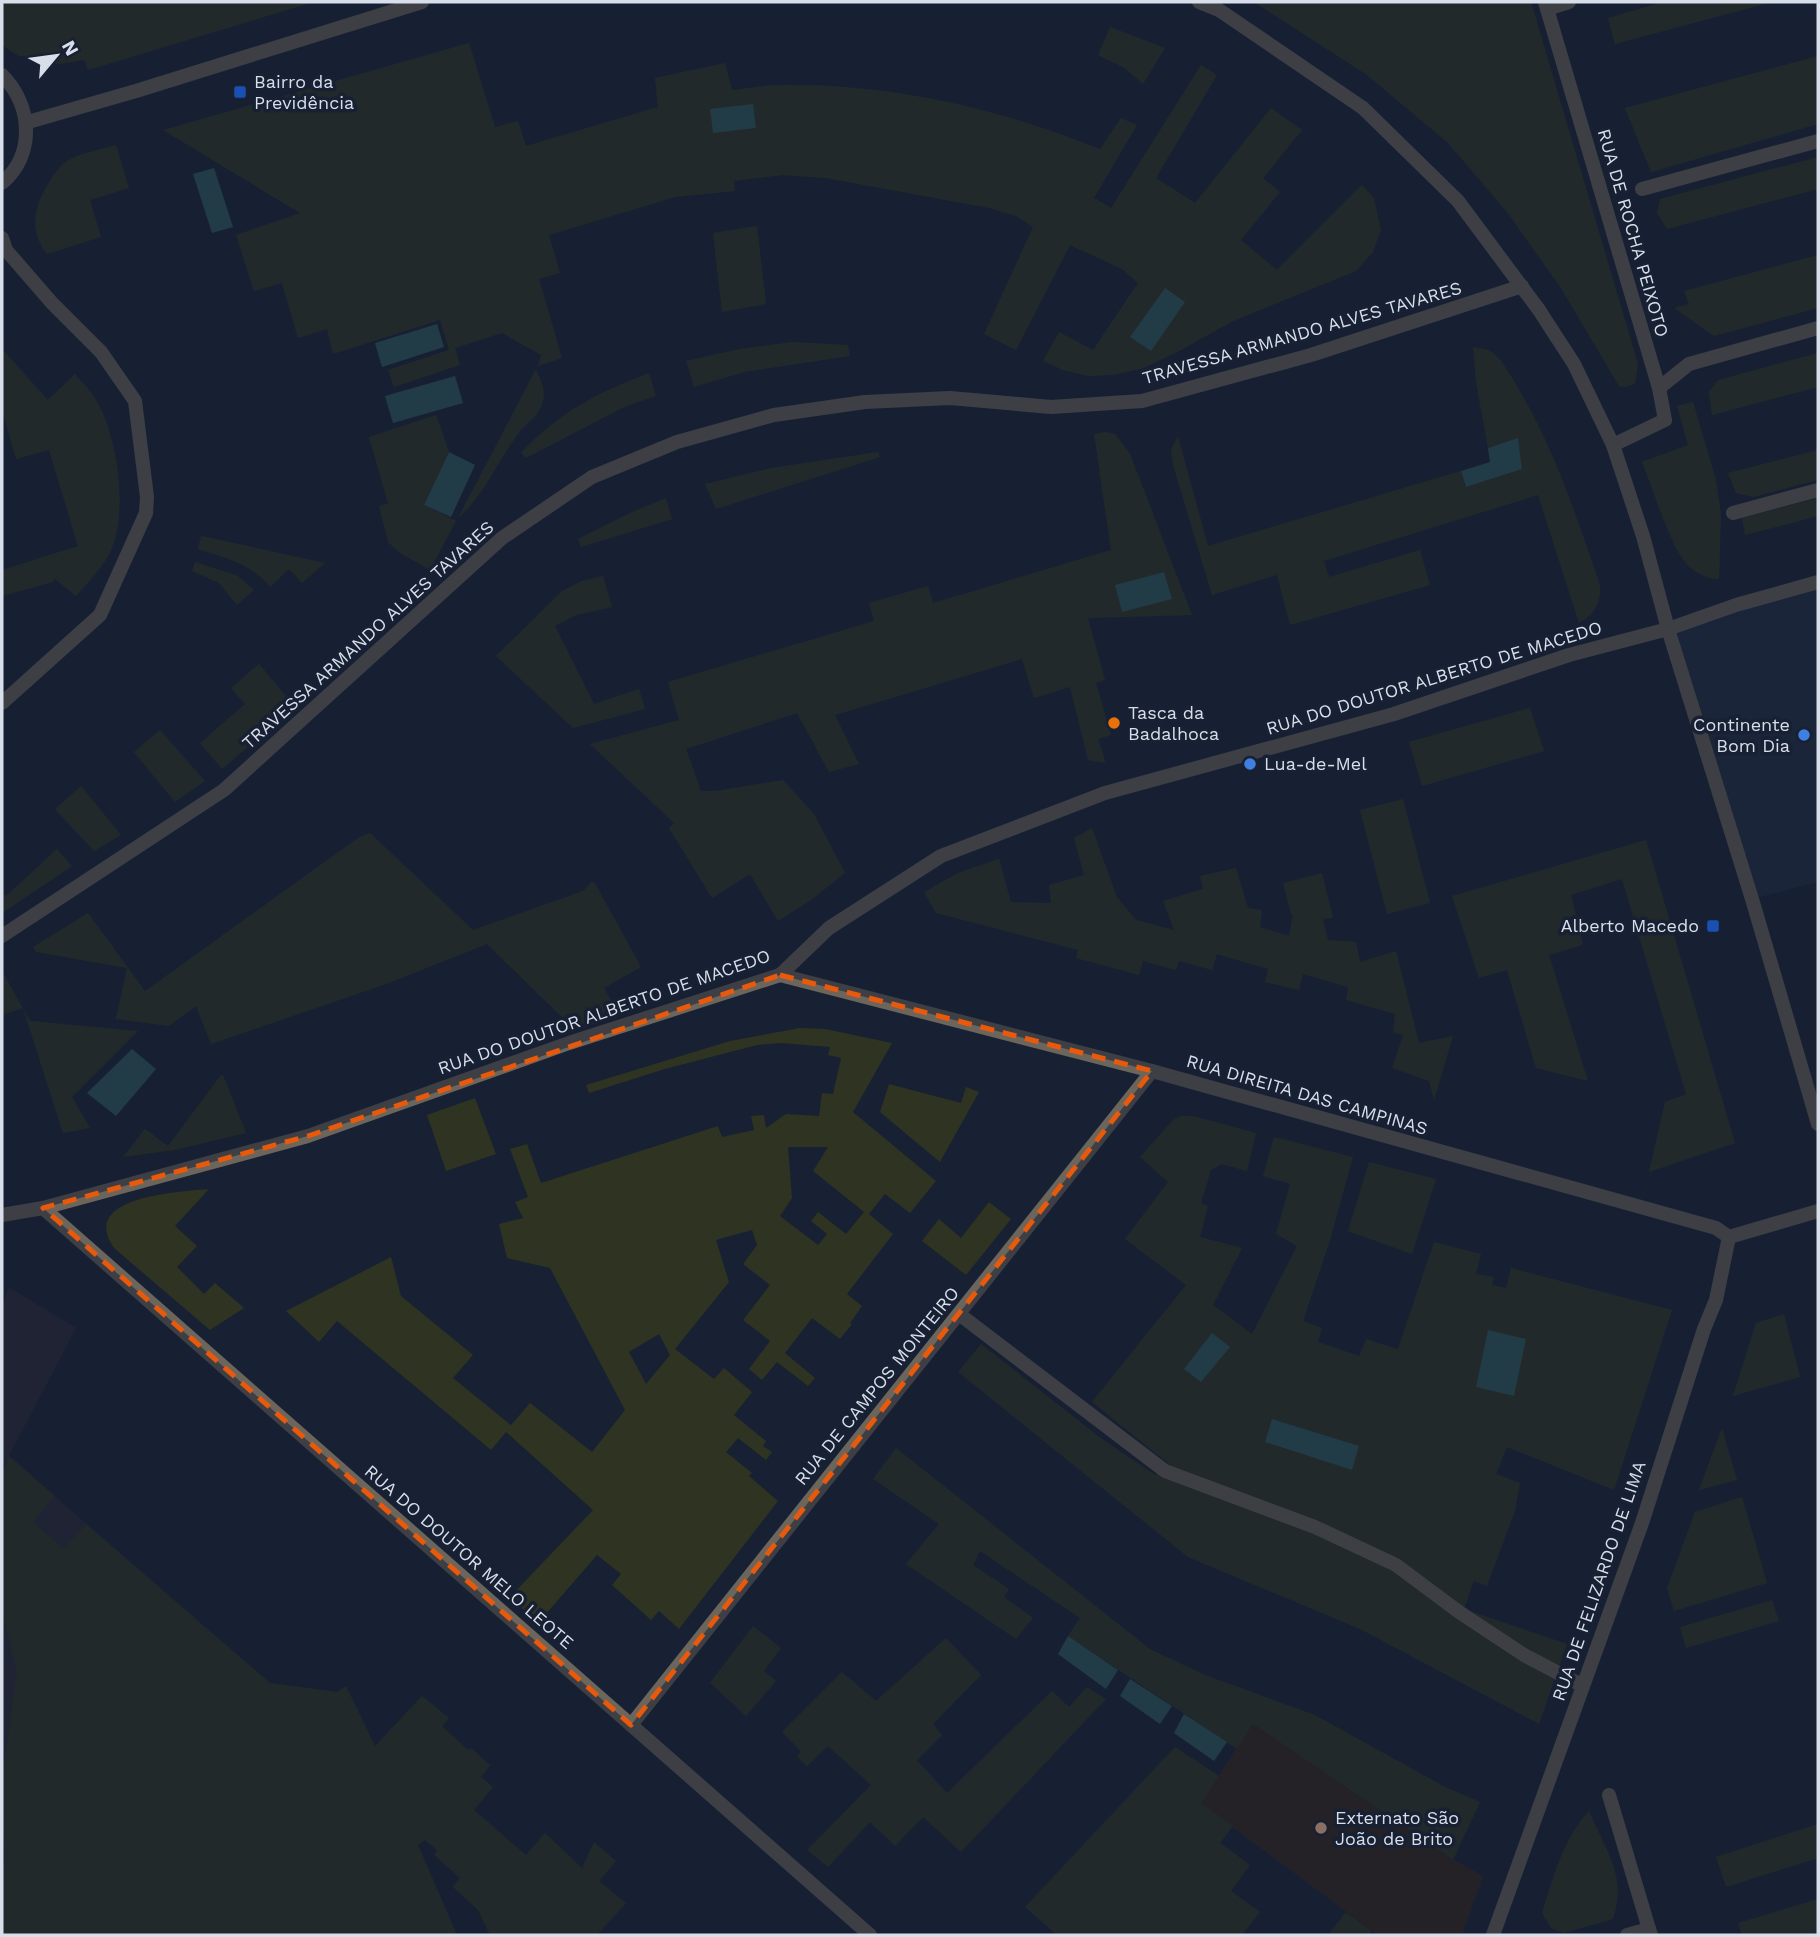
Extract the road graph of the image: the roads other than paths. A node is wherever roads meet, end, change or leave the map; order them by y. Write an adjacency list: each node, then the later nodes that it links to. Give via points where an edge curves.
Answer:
1 (422, 2): 4 (street)
2 (1199, 2): 12 (street, via 1219,10 1363,108 1458,201)
3 (1569, 2): 5 (street)
4 (398, 5): 7 (street)
5 (1546, 5): 14 (street, RUA DE ROCHA PEIXOTO)
6 (2, 75): 7 (street, via 19,98)
7 (27, 122): 9 (street, via 19,160)
8 (1818, 141): 10 (street)
9 (2, 183)
10 (1642, 190)
11 (2, 238): 20 (street, via 6,250 52,303 101,352 135,401 147,497 146,513 100,615)
12 (1522, 286): 15 (street, via 1574,364); 21 (street, TRAVESSA ARMANDO ALVES TAVARES, via 1311,355 1142,401 1051,407 950,398 865,402 774,415 677,442 592,477 502,538 224,790)
13 (1818, 328): 14 (street, via 1689,364)
14 (1659, 388): 15 (street, RUA DE ROCHA PEIXOTO, via 1665,420)
15 (1613, 445): 19 (street)
16 (1818, 490): 17 (street)
17 (1733, 513)
18 (1818, 582): 19 (street, RUA DO DOUTOR ALBERTO DE MACEDO)
19 (1668, 629): 22 (street, RUA DO DOUTOR ALBERTO DE MACEDO, via 1569,655 1394,714 1105,793 941,856 829,928); 24 (street)
20 (2, 703)
21 (2, 936)
22 (780, 975): 23 (street, RUA DIREITA DAS CAMPINAS); 25 (street, RUA DO DOUTOR ALBERTO DE MACEDO, via 569,1043 308,1136)
23 (1152, 1071): 28 (street, RUA DIREITA DAS CAMPINAS, via 1716,1228); 29 (street, RUA DE CAMPOS MONTEIRO)
24 (1818, 1122)
25 (43, 1208): 27 (street, RUA DO DOUTOR ALBERTO DE MACEDO); 31 (street, RUA DO DOUTOR MELO LEOTE)
26 (1818, 1211): 28 (street)
27 (2, 1214)
28 (1729, 1237): 30 (street, RUA DE FELIZARDO DE LIMA, via 1716,1300 1643,1523)
29 (959, 1314): 30 (street, via 1165,1471 1315,1527 1396,1565 1524,1655); 31 (street, RUA DE CAMPOS MONTEIRO)
30 (1583, 1686): 35 (street, RUA DE FELIZARDO DE LIMA)
31 (631, 1725): 34 (street, RUA DO DOUTOR MELO LEOTE)
32 (1609, 1795): 33 (street)
33 (1650, 1932): 36 (street)
34 (870, 1935)
35 (1493, 1935)
36 (1627, 1935)

